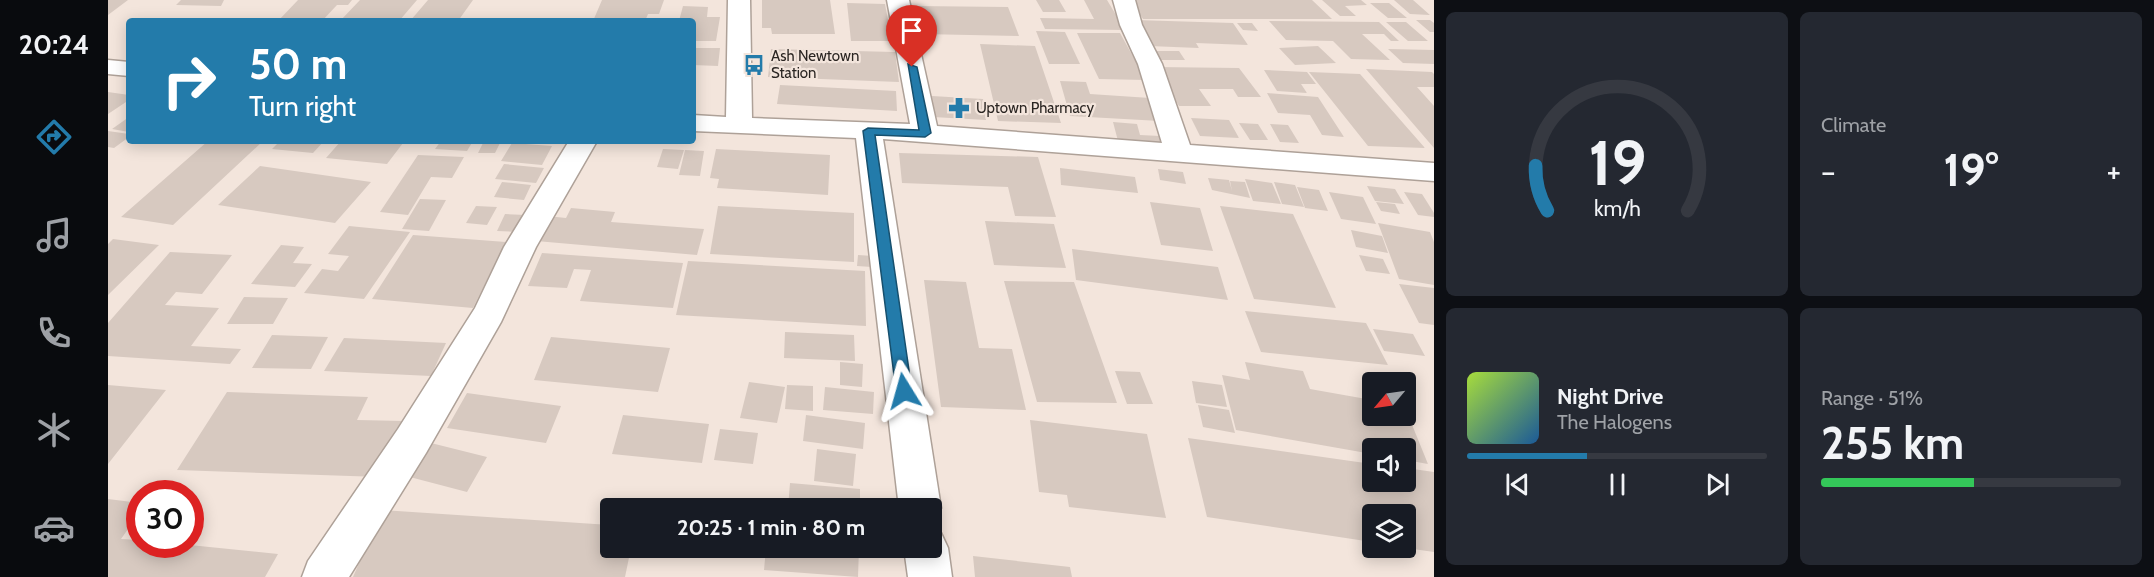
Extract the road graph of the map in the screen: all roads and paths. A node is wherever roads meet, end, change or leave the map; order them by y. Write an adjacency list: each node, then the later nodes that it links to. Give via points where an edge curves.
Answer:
1 (739, 0): 7 (street)
2 (898, 0): 9 (street)
3 (1124, 0): 11 (street)
4 (108, 67): 5 (street)
5 (126, 69)
6 (696, 123): 7 (street)
7 (740, 125): 8 (street)
8 (868, 131): 9 (street); 13 (street)
9 (925, 133): 11 (street)
10 (581, 144): 15 (street, via 520,247 489,313)
11 (1179, 153): 12 (street)
12 (1434, 172)
13 (919, 498)
14 (927, 558): 16 (street)
15 (324, 577)
16 (930, 577)

